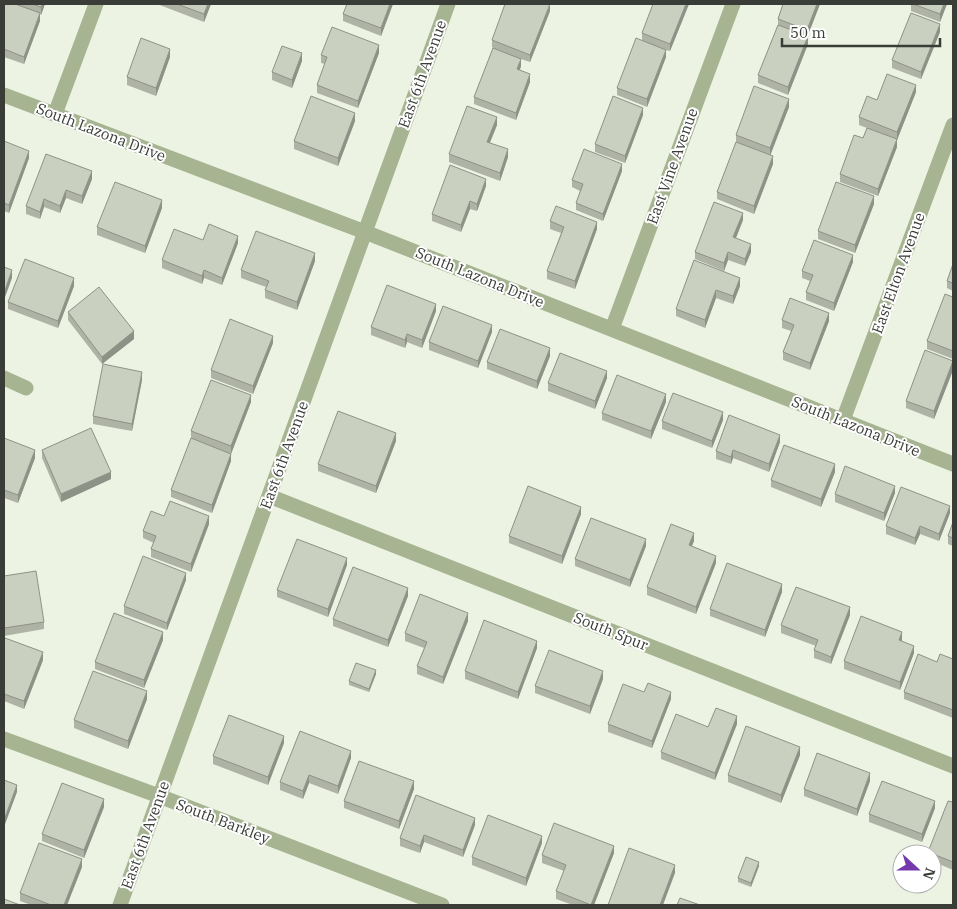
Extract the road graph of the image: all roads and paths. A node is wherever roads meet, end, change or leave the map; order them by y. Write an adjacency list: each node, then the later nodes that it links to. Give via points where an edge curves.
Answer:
1 (96, 4): 5 (street)
2 (448, 4): 7 (street, East 6th Avenue)
3 (733, 4): 8 (street, East Vine Avenue)
4 (4, 95): 5 (street, South Lazona Drive)
5 (55, 114): 7 (street, South Lazona Drive)
6 (953, 125): 11 (street, East Elton Avenue)
7 (365, 232): 8 (street, South Lazona Drive); 13 (street, East 6th Avenue)
8 (612, 329): 11 (street, South Lazona Drive)
9 (4, 378): 10 (street)
10 (26, 388)
11 (843, 420): 12 (street, South Lazona Drive)
12 (953, 464)
13 (269, 496): 15 (street, South Spur); 16 (street, East 6th Avenue)
14 (4, 739): 16 (street, South Barkley)
15 (953, 766)
16 (160, 796): 17 (street, East 6th Avenue); 18 (street, South Barkley)
17 (120, 905)
18 (442, 905)

